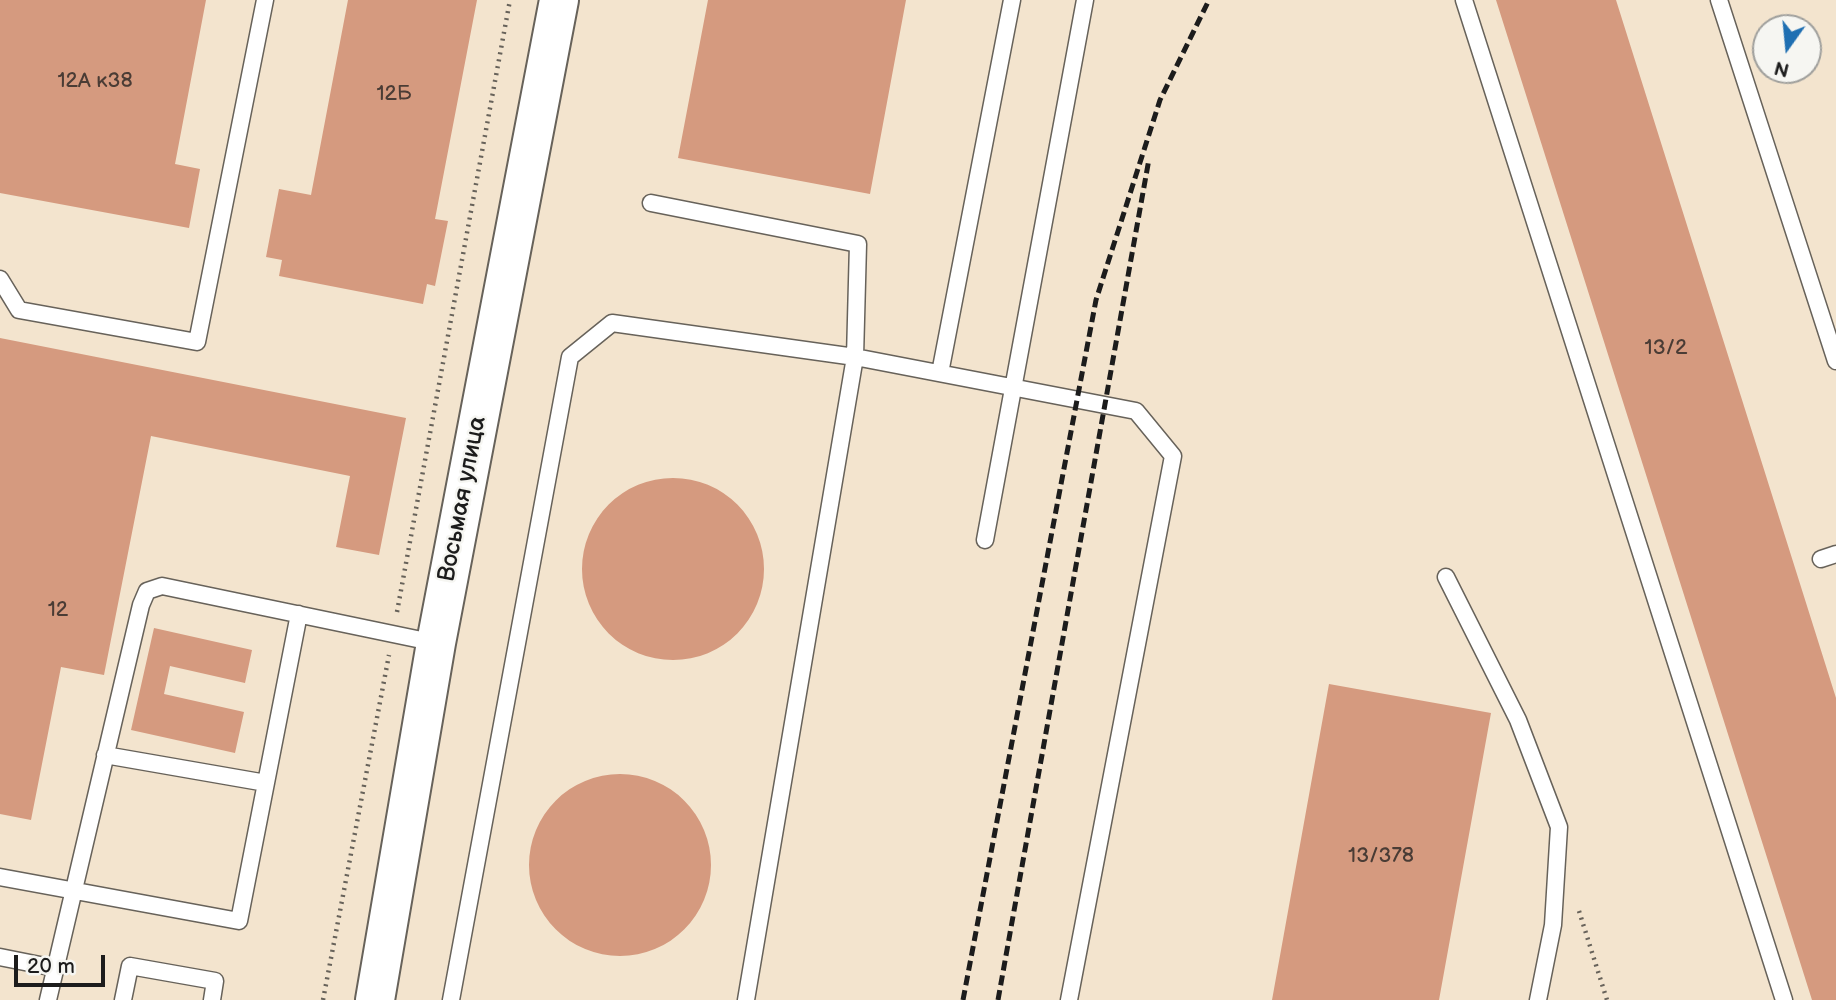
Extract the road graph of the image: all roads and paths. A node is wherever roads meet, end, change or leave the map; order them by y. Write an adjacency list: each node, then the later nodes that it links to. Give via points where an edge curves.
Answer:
1 (265, 0): 9 (lane, via 197,342 19,310)
2 (510, 0): 17 (path)
3 (559, 0): 18 (street, Восьмая улица)
4 (1012, 0): 12 (lane)
5 (1085, 0): 13 (lane)
6 (1464, 0): 36 (lane)
7 (1719, 0): 11 (lane)
8 (651, 203): 10 (lane, via 858,244)
9 (0, 279)
10 (855, 357): 12 (lane); 31 (lane, via 612,323 570,357); 32 (lane)
11 (1836, 361)
12 (940, 373): 13 (lane)
13 (1013, 387): 14 (lane); 33 (lane, via 1136,411 1173,456)
14 (985, 540)
15 (1446, 577): 21 (lane, via 1518,720 1559,827)
16 (299, 614): 17 (lane); 19 (lane, via 162,586 147,591); 20 (lane)
17 (393, 634): 18 (lane); 29 (path)
18 (436, 643): 30 (street, Восьмая улица)
19 (105, 755): 20 (lane); 23 (lane)
20 (266, 783): 23 (lane, via 239,921)
21 (1556, 867): 34 (lane, via 1553,925); 35 (path, via 1573,892)
22 (0, 877): 23 (lane)
23 (73, 891): 25 (lane)
24 (0, 957): 25 (lane)
25 (55, 968): 26 (lane)
26 (48, 1000)
27 (123, 1000): 28 (lane, via 130,966 215,981)
28 (212, 1000)
29 (323, 1000)
30 (375, 1000)
31 (451, 1000)
32 (746, 1000)
33 (1069, 1000)
34 (1538, 1000)
35 (1607, 1000)
36 (1784, 1000)

